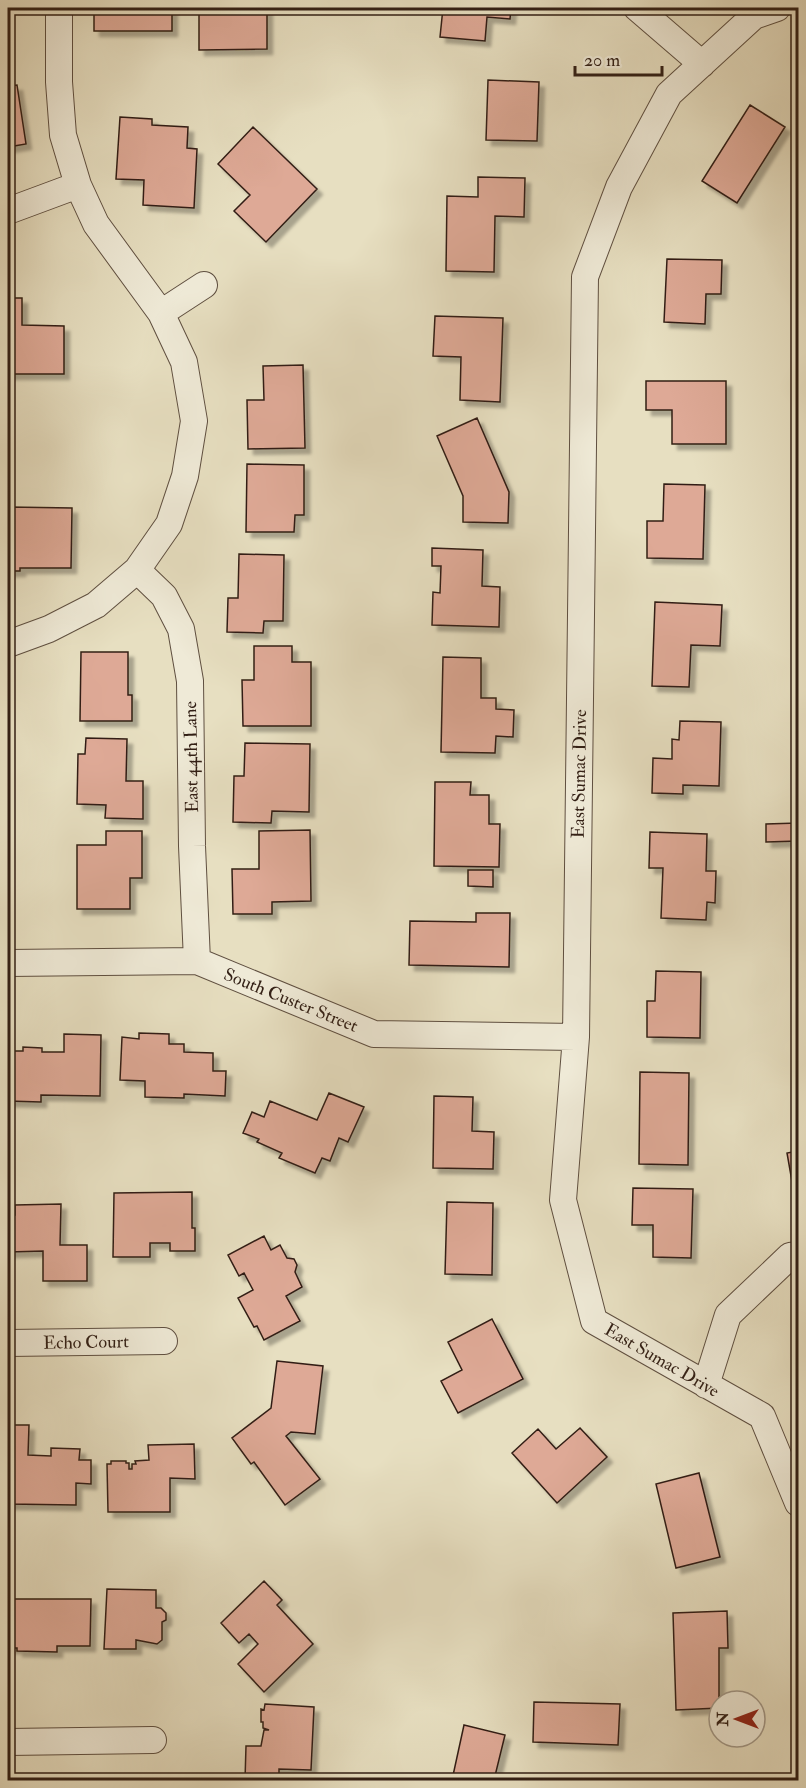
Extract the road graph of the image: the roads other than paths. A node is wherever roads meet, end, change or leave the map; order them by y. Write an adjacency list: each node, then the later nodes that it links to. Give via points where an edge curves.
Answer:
1 (59, 8): 5 (street, via 63,135)
2 (637, 8): 4 (street)
3 (777, 8): 4 (street, East Sumac Drive, via 754,16)
4 (702, 64): 13 (street, East Sumac Drive, via 669,94 619,187 585,277)
5 (78, 185): 6 (street); 8 (street, via 96,224)
6 (8, 211)
7 (204, 285): 8 (street)
8 (161, 313): 9 (street, via 184,362 194,421 185,476 169,524)
9 (137, 570): 10 (street, via 96,605); 11 (street, East 44th Lane, via 164,596 181,629 190,681)
10 (8, 644)
11 (197, 961): 12 (street, South Custer Street); 13 (street, South Custer Street, via 374,1034)
12 (8, 963)
13 (576, 1037): 17 (street, East Sumac Drive, via 563,1200 594,1321)
14 (798, 1255): 17 (street, via 790,1256 728,1315)
15 (164, 1341): 16 (street, Echo Court)
16 (8, 1343)
17 (706, 1385): 18 (street, East Sumac Drive, via 762,1416)
18 (798, 1503)
19 (153, 1740): 20 (street)
20 (8, 1742)

